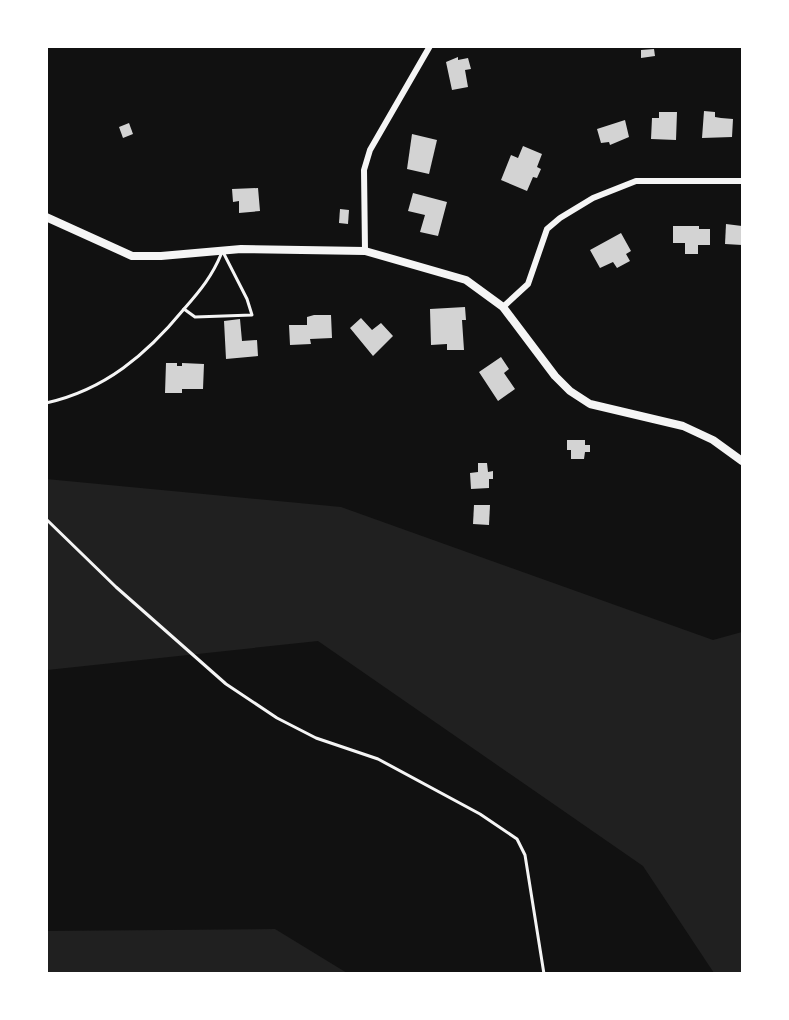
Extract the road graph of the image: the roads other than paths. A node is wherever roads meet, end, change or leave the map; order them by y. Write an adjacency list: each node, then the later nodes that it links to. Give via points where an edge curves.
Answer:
1 (430, 46): 5 (street, via 370,150 364,170)
2 (742, 181): 6 (street, via 636,181 593,198 548,229 528,284)
3 (46, 218): 4 (street, via 132,255)
4 (223, 250): 5 (street); 7 (lane, via 214,274); 7 (lane, via 252,315 195,317)
5 (364, 251): 6 (street, via 466,280)
6 (503, 307): 9 (street, via 570,392 591,404 683,426 713,440)
7 (184, 309): 8 (lane, via 146,352 123,369 92,388)
8 (46, 403)
9 (742, 461)
10 (46, 519): 11 (lane, via 226,684 277,718 316,738 378,759 480,814 516,839 525,855)
11 (544, 974)

